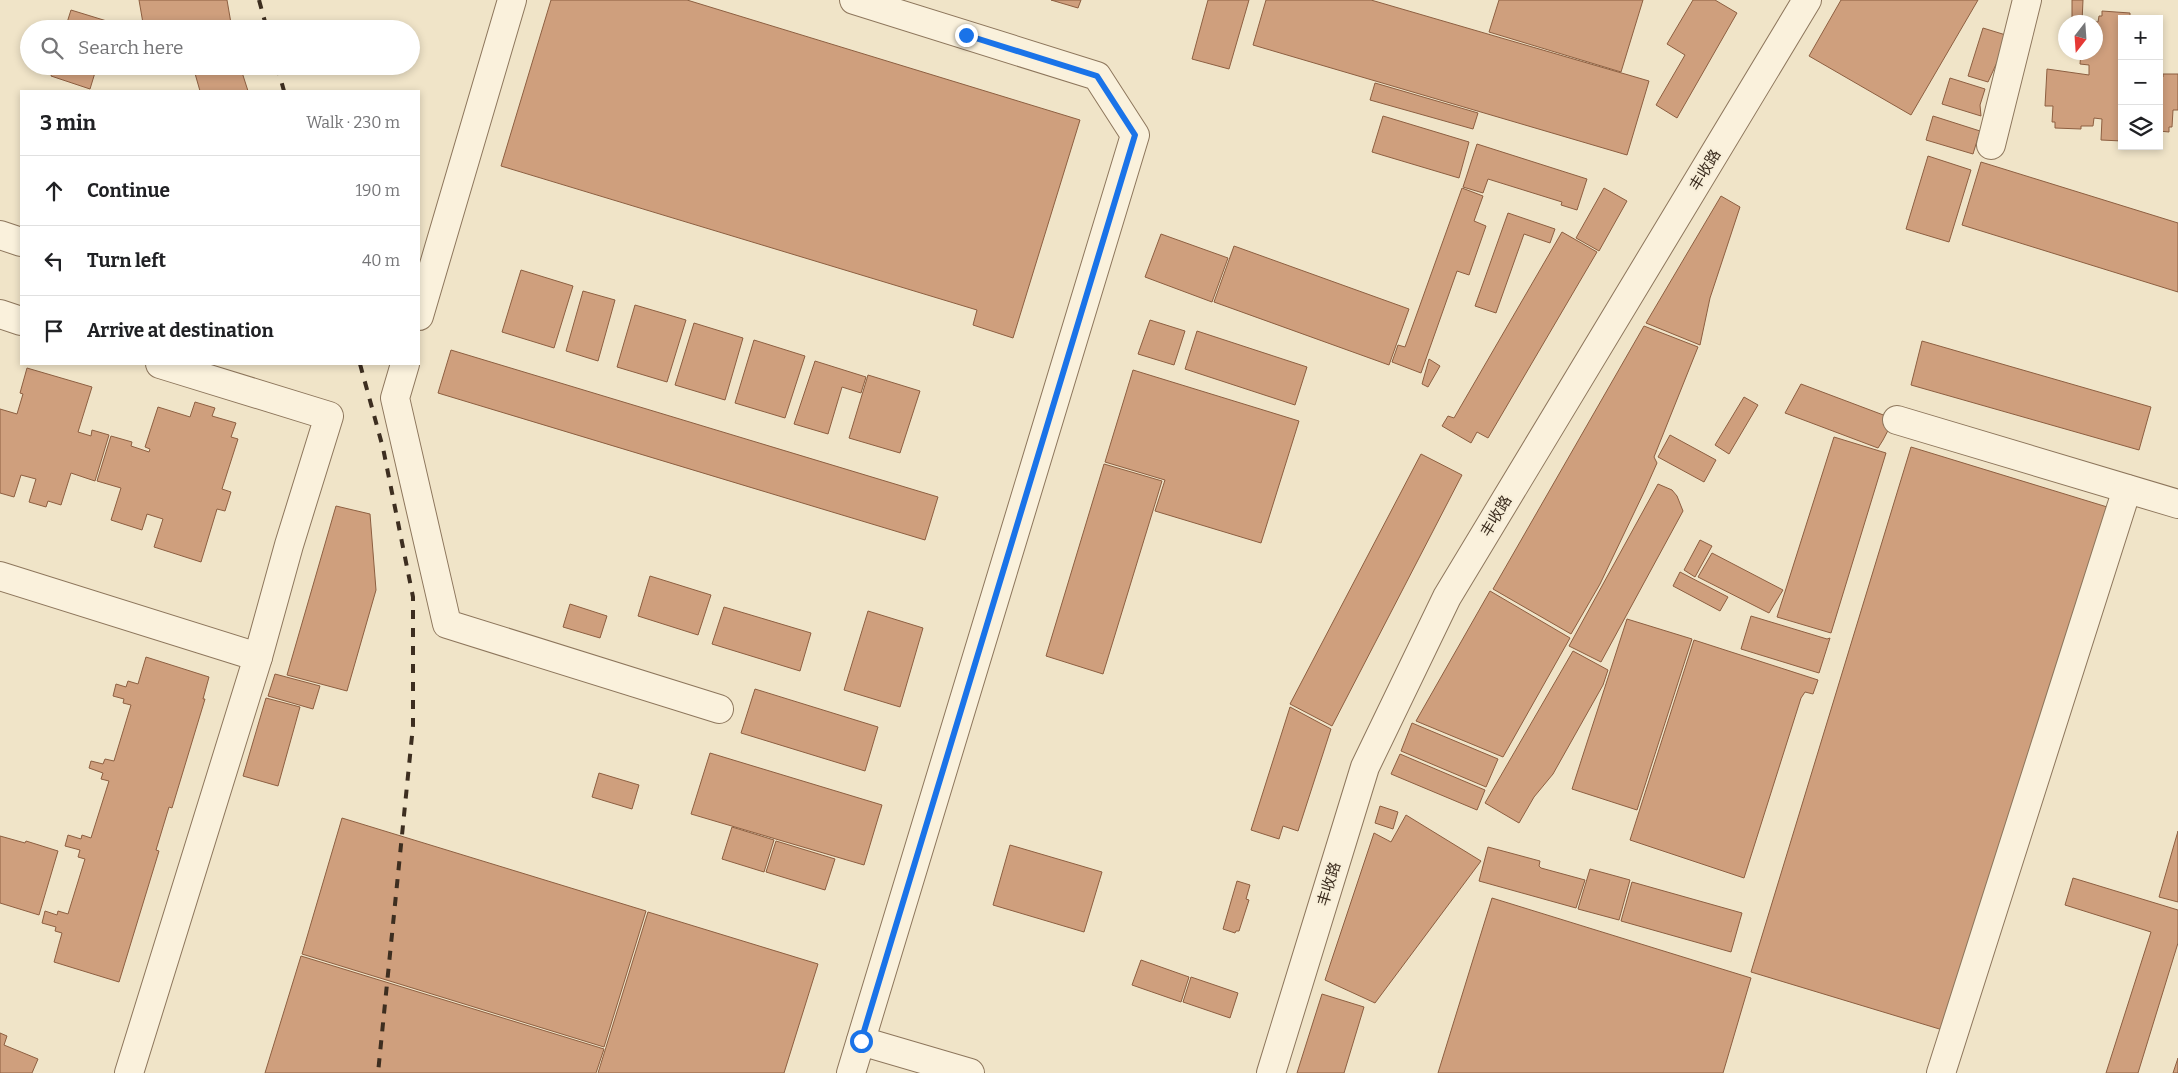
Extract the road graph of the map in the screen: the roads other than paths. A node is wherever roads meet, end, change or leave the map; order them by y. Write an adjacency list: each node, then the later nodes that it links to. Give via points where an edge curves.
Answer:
1 (512, 0): 8 (street)
2 (854, 0): 19 (street, via 1097,76 1135,135)
3 (1807, 0): 23 (street, 丰收路, via 1447,597 1365,767)
4 (2027, 0): 5 (street)
5 (1991, 145)
6 (0, 235): 7 (street)
7 (20, 242)
8 (420, 313)
9 (0, 314): 10 (street)
10 (20, 321)
11 (163, 365): 17 (street, via 330,416 288,545)
12 (405, 365): 18 (street, via 395,398 447,624)
13 (1897, 420): 14 (street)
14 (2127, 489): 15 (street); 24 (street)
15 (2178, 504)
16 (0, 576): 17 (street)
17 (258, 657): 20 (street)
18 (719, 709)
19 (861, 1041): 21 (street); 22 (street)
20 (129, 1073)
21 (851, 1073)
22 (970, 1073)
23 (1271, 1073)
24 (1942, 1073)

